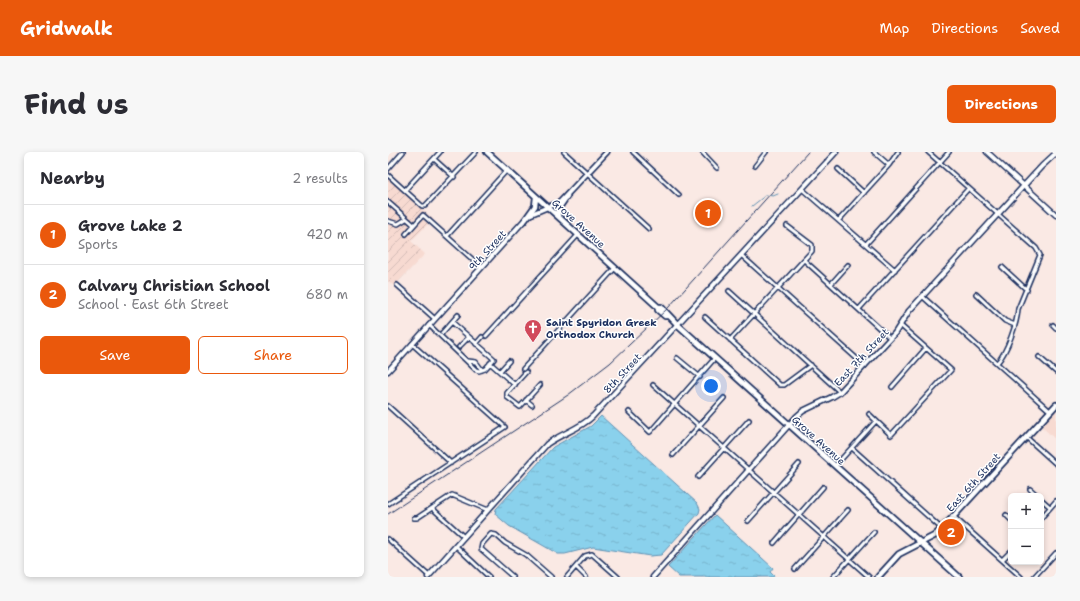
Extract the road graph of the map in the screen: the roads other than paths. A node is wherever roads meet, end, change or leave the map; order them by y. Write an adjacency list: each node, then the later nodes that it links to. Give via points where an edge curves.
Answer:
1 (404, 152): 22 (street)
2 (440, 152): 17 (street)
3 (476, 152): 27 (street)
4 (487, 152): 24 (main road, Grove Avenue)
5 (564, 152): 25 (street)
6 (607, 152): 25 (street, 9th Street)
7 (633, 152): 33 (street)
8 (702, 152): 21 (street)
9 (766, 152): 20 (street)
10 (836, 152): 29 (street, 8th Street)
11 (874, 152): 19 (street)
12 (898, 152): 19 (street)
13 (928, 152): 18 (street)
14 (949, 152): 18 (street)
15 (987, 152): 28 (street)
16 (1056, 153): 28 (street, East 7th Street)
17 (434, 159): 27 (street); 31 (street)
18 (940, 163): 30 (street); 51 (street)
19 (889, 165): 32 (street)
20 (755, 166)
21 (717, 168)
22 (388, 169)
23 (838, 169): 32 (street)
24 (507, 170): 35 (main road, Grove Avenue); 50 (street)
25 (588, 173): 34 (street, 9th Street); 47 (street)
26 (388, 175): 31 (street)
27 (454, 177): 31 (street, via 425,206)
28 (1024, 185): 38 (street, East 7th Street); 39 (street)
29 (802, 189): 43 (street); 52 (street, 8th Street)
30 (968, 189): 38 (street); 58 (street)
31 (405, 190)
32 (864, 193): 43 (street)
33 (679, 195)
34 (567, 196): 37 (street, 9th Street); 40 (main road, via 558,209)
35 (536, 197): 37 (main road, Grove Avenue); 42 (main road, via 535,206)
36 (388, 202): 41 (street)
37 (547, 207): 40 (main road, Grove Avenue); 42 (street, 9th Street, via 535,211)
38 (997, 215): 62 (street, via 1040,254); 65 (street, East 7th Street)
39 (1056, 215)
40 (558, 216): 49 (main road, Grove Avenue)
41 (406, 219): 44 (street, via 398,224); 45 (street)
42 (525, 220): 55 (street, 9th Street)
43 (839, 220): 51 (street)
44 (388, 221)
45 (414, 225): 48 (street); 50 (street, via 423,215)
46 (787, 226): 53 (street, via 813,248)
47 (649, 229)
48 (406, 234)
49 (578, 235): 57 (main road, Grove Avenue); 79 (street)
50 (447, 236): 55 (street)
51 (866, 244): 58 (street)
52 (741, 255): 61 (street); 72 (street, 8th Street)
53 (804, 260): 59 (street); 61 (street)
54 (848, 265): 59 (street)
55 (481, 267): 70 (street, 9th Street)
56 (1002, 267): 62 (street)
57 (614, 268): 72 (main road, Grove Avenue, via 658,307 658,310); 99 (street)
58 (895, 270): 66 (street)
59 (831, 284): 66 (street)
60 (397, 285): 70 (street)
61 (778, 288): 67 (street); 97 (street)
62 (1027, 290): 76 (street, via 1018,309)
63 (729, 291): 67 (street)
64 (976, 294): 76 (street, via 1005,321)
65 (922, 296): 75 (street, East 7th Street); 94 (street)
66 (859, 309): 82 (street)
67 (754, 313): 83 (street); 96 (street)
68 (458, 315): 71 (street)
69 (705, 317): 83 (street)
70 (435, 319): 74 (street, 9th Street)
71 (452, 322): 78 (street); 80 (street)
72 (677, 324): 90 (main road, Grove Avenue); 143 (street, 8th Street, via 588,420 547,444)
73 (1053, 324): 77 (street)
74 (429, 325): 84 (street, 9th Street); 91 (street)
75 (900, 325): 82 (street, East 7th Street); 87 (street)
76 (1015, 325): 94 (street, via 1002,358)
77 (1056, 328)
78 (442, 333)
79 (486, 336)
80 (469, 337): 85 (street); 86 (street)
81 (482, 337): 85 (street)
82 (890, 338): 97 (street, East 7th Street)
83 (730, 340): 96 (street, via 780,385 784,385)
84 (412, 344): 101 (street, 9th Street); 128 (street, via 504,427)
85 (476, 344): 93 (street, via 494,359)
86 (459, 347)
87 (926, 348): 109 (street); 121 (street, via 950,370 891,435)
88 (1040, 357): 104 (street)
89 (677, 358): 105 (street)
90 (715, 358): 105 (street); 122 (main road, Grove Avenue)
91 (468, 361): 95 (street, via 474,361); 98 (street)
92 (509, 361): 102 (street)
93 (490, 363): 100 (street); 102 (street)
94 (997, 363): 117 (street)
95 (477, 365): 98 (street); 100 (street)
96 (811, 365): 110 (street)
97 (865, 366): 110 (street, East 7th Street)
98 (474, 368): 100 (street)
99 (523, 369)
100 (482, 370)
101 (388, 371)
102 (500, 371): 106 (street)
103 (526, 372): 106 (street)
104 (1056, 372)
105 (700, 376): 113 (street)
106 (515, 385): 112 (street, via 507,393 507,397 518,406)
107 (540, 385): 112 (street)
108 (653, 385): 113 (street)
109 (892, 387)
110 (840, 392): 122 (street, East 7th Street, via 803,411)
111 (724, 398): 123 (street)
112 (526, 400): 115 (street)
113 (675, 404): 118 (street, via 650,432); 123 (street)
114 (1056, 404): 117 (main road, East 6th Street)
115 (532, 405)
116 (388, 406): 128 (street)
117 (1050, 411): 124 (main road, East 6th Street)
118 (629, 412)
119 (869, 414): 121 (street)
120 (749, 420): 125 (street)
121 (876, 421): 126 (street)
122 (789, 425): 131 (main road, Grove Avenue); 132 (street, East 7th Street)
123 (699, 426): 125 (street); 127 (street)
124 (1026, 437): 130 (street); 147 (main road, East 6th Street)
125 (724, 448): 132 (street); 133 (street)
126 (852, 448): 131 (street); 150 (street)
127 (673, 455)
128 (451, 463): 140 (street)
129 (799, 464): 136 (street)
130 (1056, 464)
131 (835, 466): 156 (main road, Grove Avenue)
132 (748, 470): 136 (street); 171 (street, East 7th Street)
133 (698, 477)
134 (824, 487): 146 (street)
135 (1030, 489): 137 (street)
136 (773, 493): 146 (street); 149 (street)
137 (1035, 493)
138 (1056, 501): 141 (street)
139 (1044, 502): 141 (street)
140 (388, 504)
141 (1050, 507): 145 (street)
142 (432, 508): 143 (street, via 452,495); 148 (street); 153 (street)
143 (488, 510): 153 (street, 8th Street)
144 (848, 510): 152 (street)
145 (1044, 514)
146 (798, 515): 152 (street); 155 (street)
147 (953, 516): 150 (main road, East 6th Street); 161 (street)
148 (414, 518)
149 (748, 521)
150 (942, 529): 156 (main road, East 6th Street)
151 (874, 532): 160 (street)
152 (824, 536): 160 (street); 163 (street)
153 (464, 537): 157 (street, 8th Street)
154 (388, 539): 165 (street)
155 (774, 543)
156 (921, 543): 174 (main road, East 6th Street, via 899,554); 175 (main road, Grove Avenue)
157 (456, 546): 164 (street); 165 (street, 8th Street)
158 (1056, 553): 177 (street)
159 (1008, 554): 161 (street)
160 (849, 559): 172 (street); 173 (street)
161 (1002, 560): 176 (street)
162 (576, 567): 168 (street); 169 (street); 170 (street, via 585,556 592,554)
163 (795, 569)
164 (487, 576)
165 (428, 577)
166 (513, 577): 167 (street, via 481,547 492,534 526,555)
167 (551, 577)
168 (567, 577)
169 (586, 577)
170 (618, 577)
171 (653, 577)
172 (832, 577)
173 (869, 577)
174 (878, 577)
175 (959, 577)
176 (1021, 577)
177 (1034, 577)

